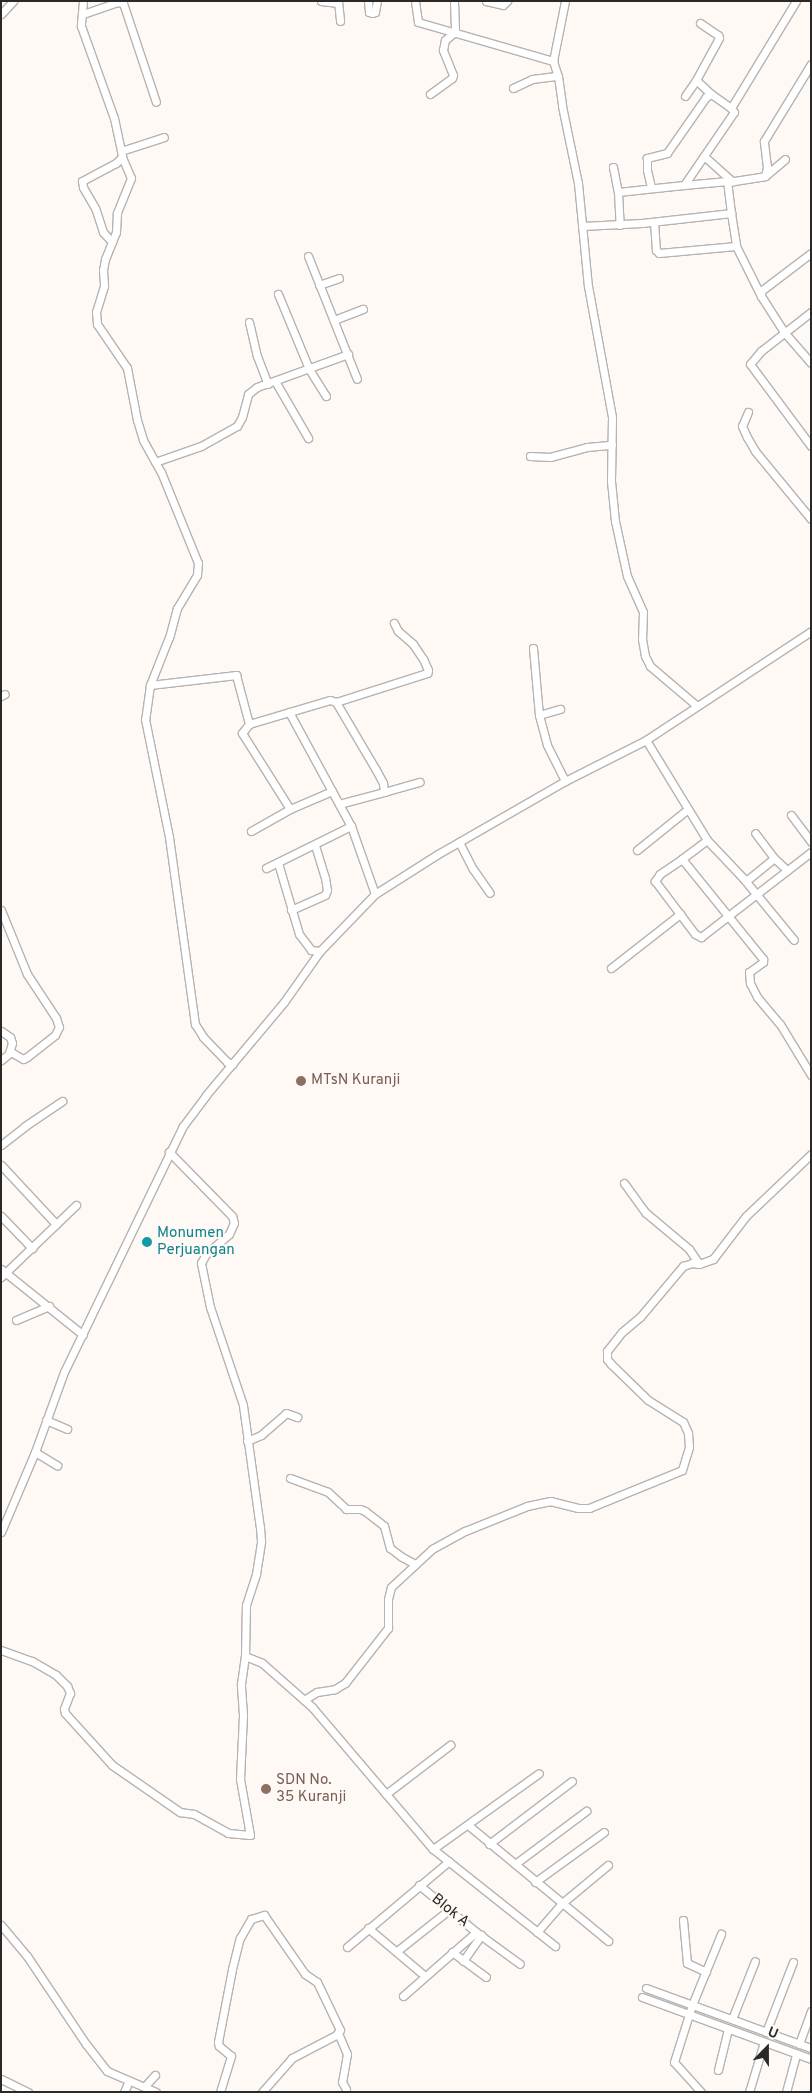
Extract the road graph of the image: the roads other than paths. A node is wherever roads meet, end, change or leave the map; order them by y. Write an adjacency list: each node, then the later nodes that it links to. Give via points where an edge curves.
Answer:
1 (13, 1): 14 (street)
2 (83, 1): 15 (street)
3 (121, 1): 15 (street); 27 (street)
4 (321, 1): 13 (street)
5 (368, 1): 6 (street, via 369,12 374,13)
6 (376, 1)
7 (415, 1): 18 (street, via 418,22)
8 (454, 1): 18 (street)
9 (486, 1): 10 (street, via 503,5)
10 (507, 1)
11 (565, 1): 19 (street)
12 (796, 1): 28 (street)
13 (338, 2): 16 (street)
14 (1, 14)
15 (82, 14): 30 (street, via 80,26 114,118)
16 (340, 21)
17 (700, 23): 22 (street, via 719,38)
18 (455, 32): 19 (street); 24 (street, via 444,40 443,50 452,78)
19 (553, 61): 21 (street)
20 (811, 64): 34 (street, via 764,141)
21 (558, 76): 23 (street, via 532,79); 42 (street, via 578,183)
22 (696, 80): 25 (street); 26 (street)
23 (513, 88)
24 (430, 94)
25 (711, 94): 28 (street); 37 (street, via 667,153 647,158)
26 (685, 96)
27 (156, 102)
28 (731, 108): 31 (street, via 734,112)
29 (164, 137): 30 (street)
30 (121, 154): 43 (street, via 131,178 117,213); 43 (street, via 116,163 82,181 104,232)
31 (704, 156): 35 (street); 36 (street)
32 (785, 159): 34 (street)
33 (613, 167): 38 (street)
34 (765, 176): 35 (street)
35 (730, 182): 36 (street); 39 (street)
36 (684, 185): 37 (street)
37 (651, 188): 38 (street)
38 (618, 192): 41 (street)
39 (731, 213): 40 (street); 44 (street)
40 (654, 222): 41 (street); 44 (street, via 658,253)
41 (620, 224): 42 (street)
42 (582, 226): 65 (street, via 592,309 612,417)
43 (112, 242): 68 (street, via 103,270 104,286 96,312 98,324 127,368 136,420)
44 (736, 246): 50 (street)
45 (811, 253): 50 (street, via 761,291)
46 (308, 256): 48 (street)
47 (339, 278): 48 (street)
48 (319, 286): 53 (street)
49 (278, 294): 58 (street)
50 (760, 296): 55 (street)
51 (363, 309): 53 (street)
52 (811, 312): 55 (street)
53 (334, 320): 56 (street)
54 (248, 322): 61 (street)
55 (784, 332): 57 (street); 66 (street, via 750,364)
56 (348, 354): 58 (street); 59 (street)
57 (811, 363)
58 (308, 369): 60 (street); 62 (street)
59 (357, 379)
60 (275, 381): 61 (street); 64 (street)
61 (268, 384): 68 (street, via 248,394 237,426 201,446)
62 (326, 396)
63 (748, 412): 69 (street, via 742,426 746,437)
64 (308, 438)
65 (612, 445): 67 (street, via 587,446 550,457); 75 (street, via 611,481 616,521 627,576 643,612 645,656 650,666)
66 (811, 446)
67 (530, 456)
68 (155, 462): 73 (street, via 198,564 197,575 177,608)
69 (811, 519)
70 (394, 623): 74 (street, via 423,659 427,673)
71 (811, 631): 75 (street)
72 (533, 648): 78 (street)
73 (150, 685): 79 (street, via 236,675); 117 (street, via 145,719 169,837 194,1024 227,1062)
74 (336, 702): 77 (street, via 330,700); 84 (street, via 383,783)
75 (696, 705): 80 (street)
76 (560, 709): 78 (street)
77 (289, 712): 79 (street); 83 (street)
78 (539, 715): 81 (street, via 547,745)
79 (249, 724): 86 (street, via 242,733)
80 (646, 740): 81 (street); 87 (street)
81 (565, 781): 93 (street)
82 (420, 782): 84 (street)
83 (332, 791): 85 (street); 86 (street)
84 (384, 792): 85 (street)
85 (339, 804): 89 (street)
86 (290, 809): 90 (street)
87 (688, 809): 92 (street); 96 (street)
88 (790, 815): 94 (street)
89 (351, 826): 95 (street); 105 (street)
90 (251, 831)
91 (755, 833): 98 (street)
92 (707, 840): 99 (street); 103 (street)
93 (459, 842): 104 (street); 105 (street)
94 (811, 842)
95 (315, 844): 100 (street); 108 (street, via 327,890 325,895)
96 (637, 850)
97 (811, 852): 102 (street)
98 (774, 858): 102 (street); 103 (street)
99 (682, 859): 109 (street, via 660,874 655,882); 110 (street)
100 (278, 863): 101 (street); 108 (street)
101 (266, 868)
102 (787, 870): 106 (street)
103 (746, 881): 106 (street)
104 (490, 893)
105 (375, 894): 112 (street)
106 (756, 894): 110 (street); 111 (street)
107 (1, 910): 115 (street, via 28,974 59,1027 55,1035 27,1057 23,1059)
108 (291, 910): 112 (street, via 304,943 311,950)
109 (680, 914): 110 (street, via 695,934 701,936); 113 (street)
110 (728, 916): 118 (street, via 764,960 749,972 757,997 780,1024)
111 (794, 940)
112 (320, 951): 117 (street, via 284,1002)
113 (611, 968)
114 (1, 1030): 115 (street, via 12,1043)
115 (8, 1053): 116 (street)
116 (1, 1060)
117 (233, 1064): 121 (street, via 183,1126)
118 (811, 1075)
119 (62, 1101): 120 (street)
120 (1, 1145)
121 (169, 1152): 133 (street); 137 (street, via 232,1216 234,1223 229,1234 206,1254 201,1263 210,1307 243,1405)
122 (811, 1154): 129 (street, via 746,1216 713,1259)
123 (1, 1165): 127 (street)
124 (624, 1183): 129 (street, via 646,1213 689,1249)
125 (76, 1205): 127 (street)
126 (1, 1216): 128 (street)
127 (56, 1224): 128 (street)
128 (32, 1248): 130 (street)
129 (699, 1264): 142 (street, via 684,1266 607,1351 611,1364 648,1400 683,1422 689,1447 682,1470 590,1508 550,1501 510,1512 432,1549)
130 (3, 1273): 131 (street)
131 (49, 1306): 132 (street); 133 (street)
132 (16, 1320)
133 (83, 1335): 135 (street, via 64,1372)
134 (297, 1417): 137 (street, via 286,1413 261,1435)
135 (46, 1420): 136 (street); 138 (street)
136 (67, 1428)
137 (247, 1441): 144 (street, via 261,1542 256,1574 246,1605)
138 (36, 1452): 139 (street); 141 (street)
139 (57, 1466)
140 (290, 1478): 142 (street, via 328,1492 346,1509 366,1511 384,1526 390,1548)
141 (1, 1532)
142 (415, 1564): 145 (street, via 391,1588 388,1628 382,1637 344,1683)
143 (1, 1650): 144 (street, via 32,1661 56,1675 67,1686 70,1693 65,1713 112,1765 176,1810 194,1814 228,1833 244,1836 250,1834 240,1779 241,1684)
144 (245, 1656): 145 (street, via 262,1663)
145 (304, 1700): 149 (street)
146 (450, 1746): 149 (street)
147 (539, 1773): 151 (street)
148 (572, 1781): 153 (street)
149 (386, 1794): 154 (street)
150 (586, 1811): 156 (street)
151 (468, 1825): 153 (street); 154 (street)
152 (604, 1832): 158 (street)
153 (489, 1844): 156 (street)
154 (433, 1849): 155 (street)
155 (449, 1861): 159 (street); 165 (street)
156 (514, 1864): 158 (street)
157 (608, 1865): 160 (street)
158 (535, 1882): 160 (street)
159 (419, 1885): 161 (street, Blok A); 164 (street)
160 (561, 1904): 165 (street); 168 (street)
161 (448, 1910): 166 (street, Blok A); 171 (street)
162 (683, 1920): 177 (street, via 688,1963)
163 (1, 1925): 198 (street, via 27,1956 107,2071)
164 (368, 1928): 170 (street); 171 (street)
165 (537, 1932): 169 (street)
166 (479, 1933): 172 (street); 173 (street); 176 (street, Blok A)
167 (721, 1934): 177 (street)
168 (608, 1941)
169 (555, 1946)
170 (347, 1947)
171 (397, 1951): 178 (street)
172 (452, 1952): 173 (street); 178 (street)
173 (463, 1961): 179 (street)
174 (755, 1961): 186 (street)
175 (793, 1962): 188 (street)
176 (520, 1964)
177 (706, 1972): 183 (street)
178 (425, 1976): 181 (street)
179 (486, 1977)
180 (646, 1988): 183 (street)
181 (403, 1996)
182 (642, 1997): 185 (street)
183 (692, 2005): 185 (street); 186 (street)
184 (811, 2011): 191 (street)
185 (690, 2014): 187 (street); 206 (street, via 674,2062)
186 (732, 2019): 188 (street)
187 (728, 2029): 190 (street); 195 (street)
188 (766, 2032): 191 (street)
189 (338, 2033): 200 (street, via 347,2054 342,2082); 204 (street, via 339,2027 317,1982 305,1974 267,1917 264,1914 255,1916 240,1938 232,1969 218,2042 231,2059); 205 (street, via 292,2058)
190 (764, 2042): 193 (street); 207 (street)
191 (799, 2044): 192 (street)
192 (811, 2048)
193 (796, 2054): 194 (street); 208 (street)
194 (811, 2059)
195 (718, 2070)
196 (155, 2075): 199 (street)
197 (1, 2079): 201 (street)
198 (129, 2081): 199 (street); 202 (street)
199 (145, 2086): 203 (street)
200 (346, 2089)
201 (28, 2092)
202 (124, 2092)
203 (156, 2092)
204 (220, 2092)
205 (262, 2092)
206 (701, 2092)
207 (749, 2092)
208 (786, 2092)

